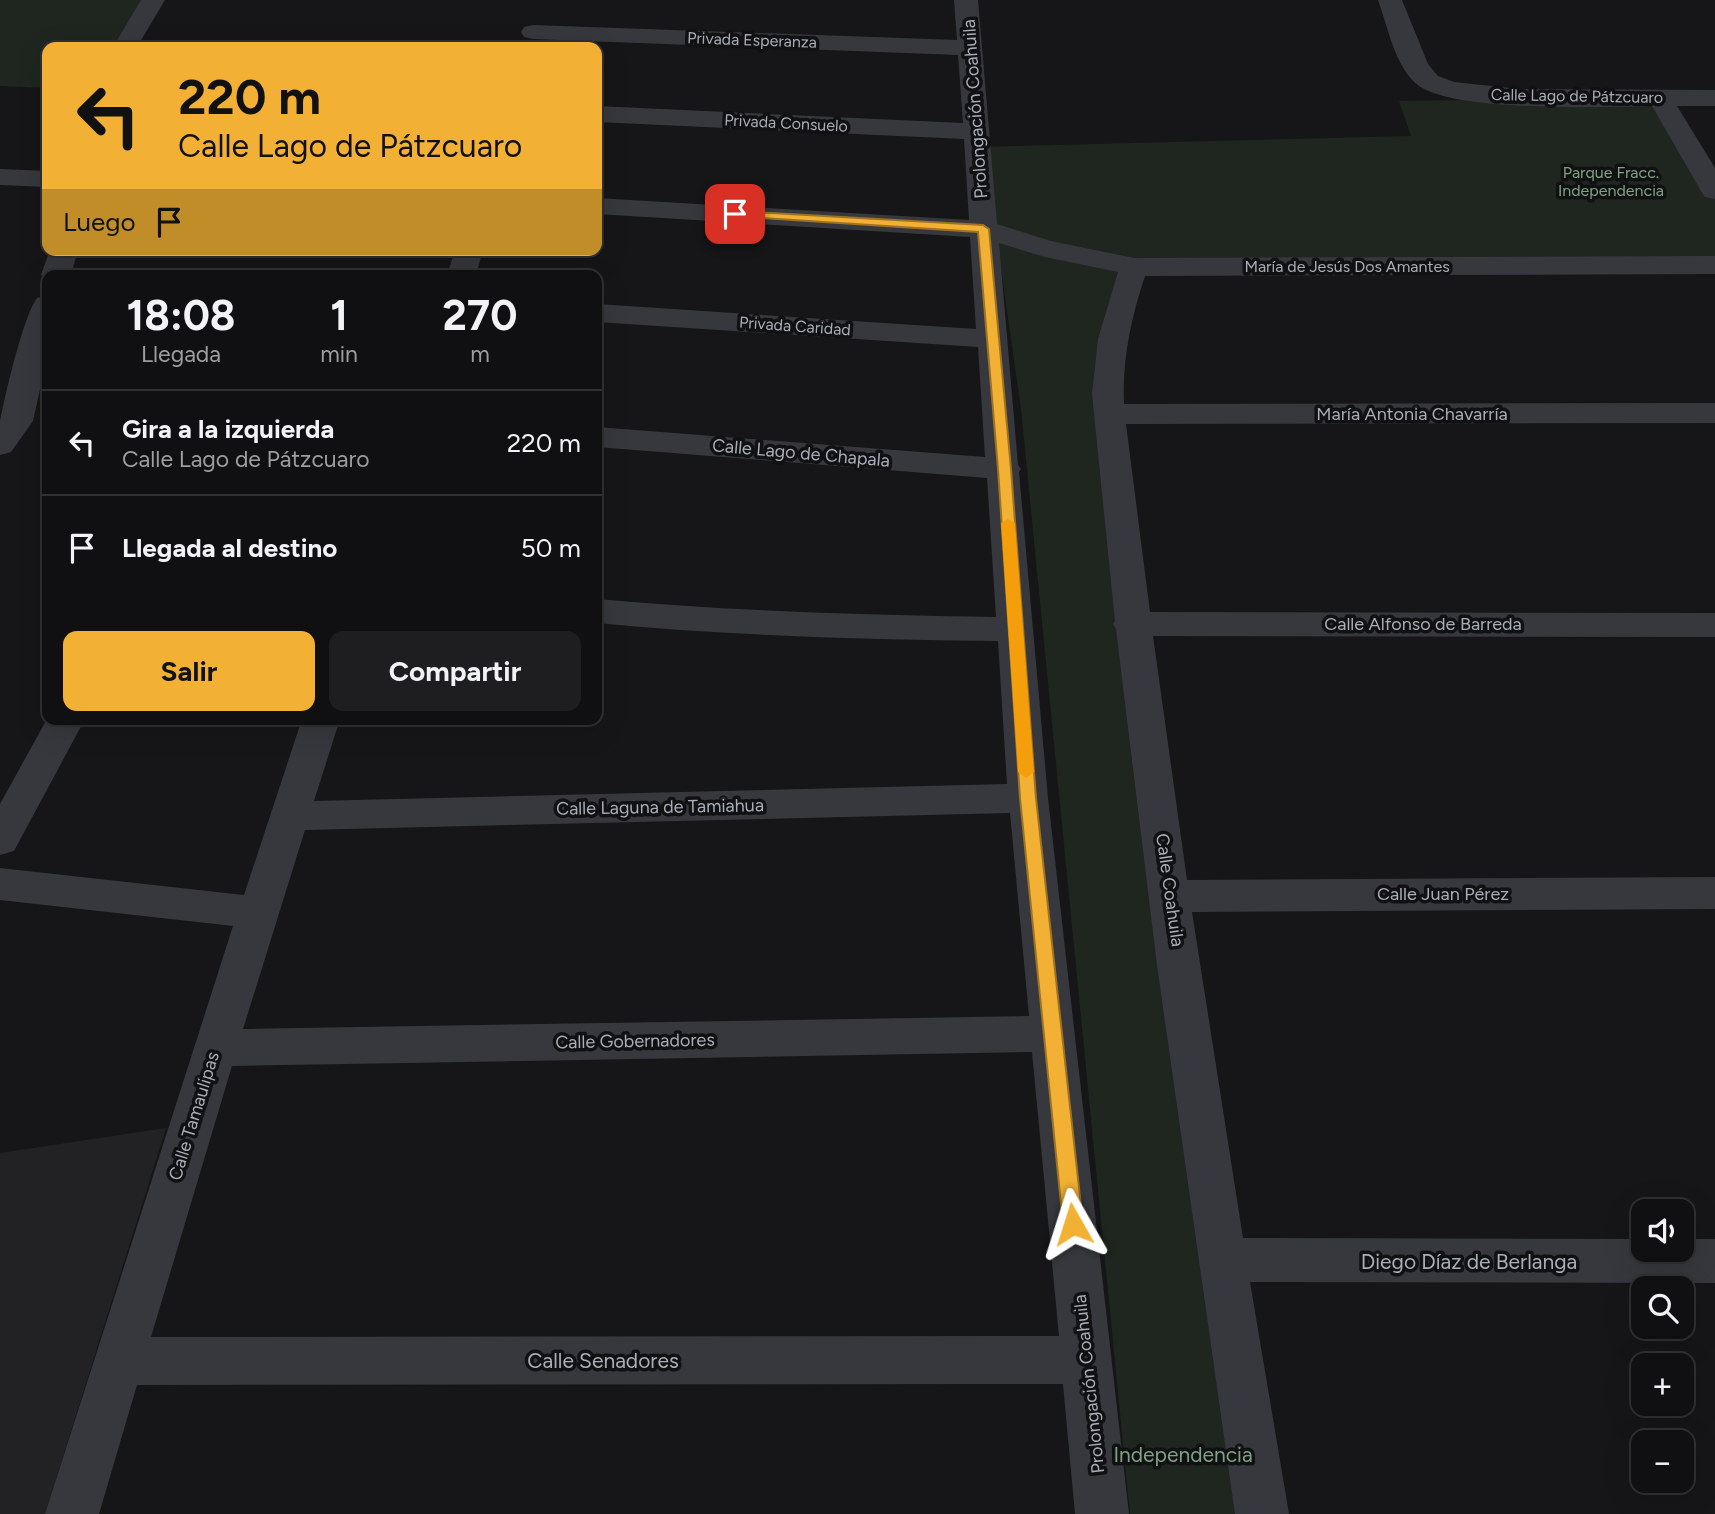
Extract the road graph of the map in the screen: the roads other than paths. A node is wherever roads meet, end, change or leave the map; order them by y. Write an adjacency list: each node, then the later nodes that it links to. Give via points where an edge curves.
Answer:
1 (153, 0): 5 (street)
2 (966, 0): 6 (street, Prolongación Coahuila)
3 (1390, 0): 7 (street, Calle Lago de Pátzcuaro, via 1416,64 1439,87 1521,97)
4 (534, 30): 6 (street, Privada Esperanza)
5 (128, 42)
6 (971, 48): 10 (street, Prolongación Coahuila)
7 (1659, 97): 8 (street, Calle Lago de Pátzcuaro); 13 (street)
8 (1715, 98)
9 (602, 114): 10 (street, Privada Consuelo)
10 (976, 132): 15 (street, Prolongación Coahuila)
11 (0, 177): 12 (street)
12 (42, 179)
13 (1715, 191)
14 (602, 206): 15 (street)
15 (983, 229): 17 (street, María de Jesús Dos Amantes); 20 (street, Prolongación Coahuila)
16 (1715, 265): 17 (street, María de Jesús Dos Amantes)
17 (1134, 267): 21 (street, Calle Coahuila, via 1111,337)
18 (602, 313): 20 (street, Privada Caridad)
19 (42, 321): 23 (street)
20 (993, 339): 25 (street, Prolongación Coahuila)
21 (1108, 414): 22 (street, María Antonia Chavarría); 27 (street, Calle Coahuila)
22 (1715, 414)
23 (22, 430)
24 (602, 437): 25 (street, Calle Lago de Chapala)
25 (1004, 469): 29 (street, Prolongación Coahuila)
26 (602, 611): 29 (street, via 803,626)
27 (1131, 624): 28 (street, Calle Alfonso de Barreda); 37 (street, Calle Coahuila)
28 (1715, 625)
29 (1015, 629): 32 (street, Prolongación Coahuila)
30 (63, 725): 34 (street)
31 (319, 725): 33 (street, Calle Tamaulipas)
32 (1028, 798): 33 (street, Calle Laguna de Tamiahua); 39 (street, Prolongación Coahuila)
33 (292, 816): 38 (street, Calle Tamaulipas)
34 (0, 840)
35 (0, 884): 38 (street)
36 (1715, 893): 37 (street, Calle Juan Pérez)
37 (1170, 896): 41 (street, Calle Coahuila)
38 (259, 913): 40 (street, Calle Tamaulipas)
39 (1054, 1034): 40 (street, Calle Gobernadores); 43 (street, Prolongación Coahuila)
40 (215, 1048): 44 (street, Calle Tamaulipas)
41 (1222, 1260): 42 (street, Diego Díaz de Berlanga); 47 (street, Calle Coahuila)
42 (1715, 1261)
43 (1087, 1360): 44 (street, Calle Senadores); 46 (street, Prolongación Coahuila)
44 (118, 1361): 45 (street, Calle Tamaulipas)
45 (72, 1514)
46 (1102, 1514)
47 (1262, 1514)

